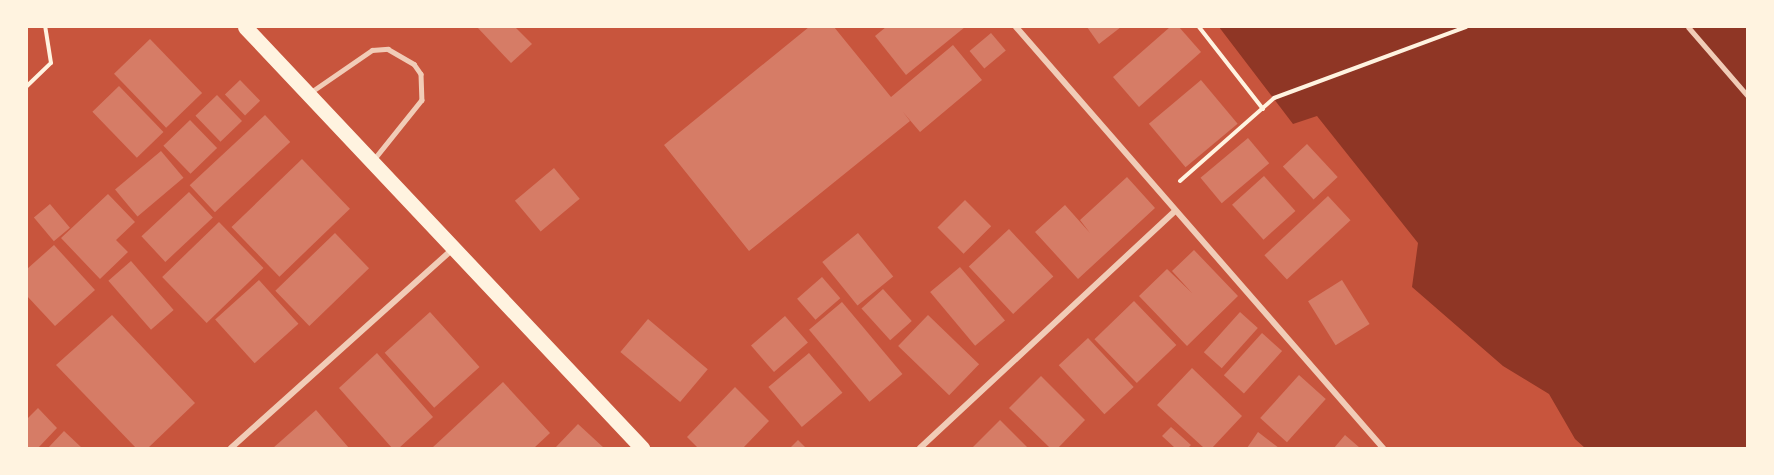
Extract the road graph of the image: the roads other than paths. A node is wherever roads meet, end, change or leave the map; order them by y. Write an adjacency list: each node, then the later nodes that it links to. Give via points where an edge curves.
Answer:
1 (245, 27): 4 (main road)
2 (1016, 27): 7 (street)
3 (1688, 27): 5 (street)
4 (309, 93): 6 (main road); 6 (lane, via 372,50 388,49 414,64 421,74 422,100)
5 (1747, 95)
6 (373, 162): 8 (main road)
7 (1174, 212): 11 (street); 12 (street)
8 (454, 247): 9 (street); 10 (main road)
9 (231, 448)
10 (642, 448)
11 (920, 448)
12 (1383, 448)

